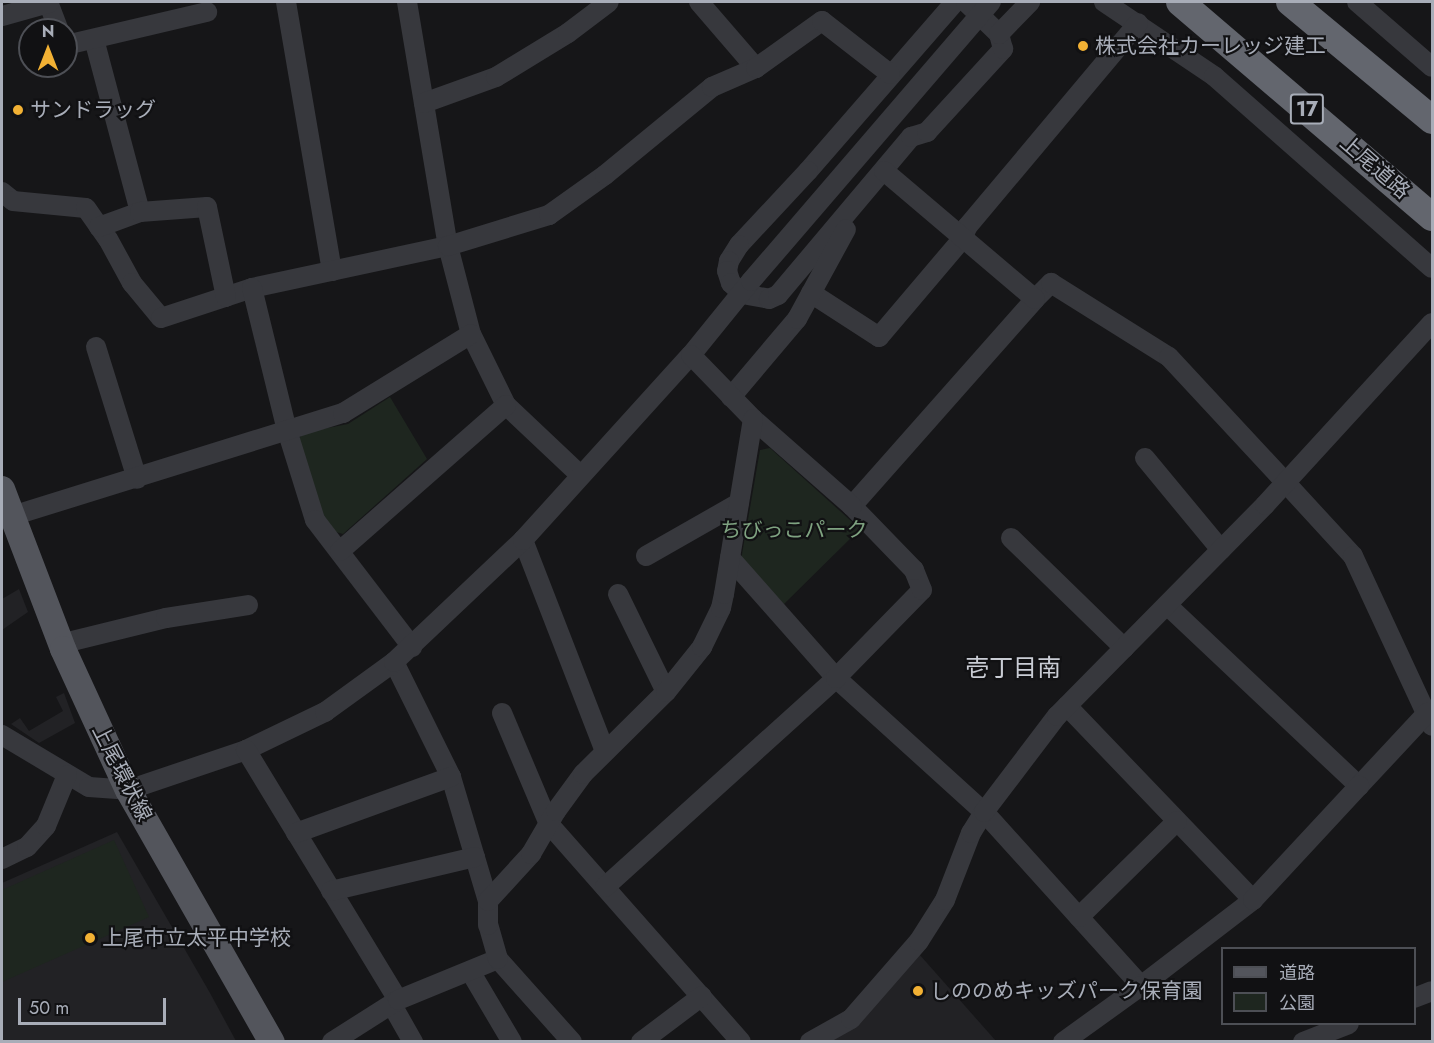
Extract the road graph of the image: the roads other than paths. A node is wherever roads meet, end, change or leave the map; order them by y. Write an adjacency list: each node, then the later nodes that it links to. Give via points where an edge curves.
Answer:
1 (49, 2): 15 (street); 16 (street)
2 (286, 2): 35 (street)
3 (407, 2): 24 (street)
4 (609, 2): 24 (street, via 568,33 496,77)
5 (699, 2): 22 (street)
6 (955, 2): 23 (street)
7 (966, 2): 18 (street)
8 (991, 2): 38 (street)
9 (1030, 2): 18 (street)
10 (1104, 2): 17 (street)
11 (1180, 2): 30 (highway, 上尾道路 / 17)
12 (1290, 2): 25 (highway)
13 (1357, 2): 21 (street)
14 (207, 12): 19 (street)
15 (2, 16)
16 (55, 18)
17 (1138, 23): 32 (street, via 967,226); 34 (street, via 1214,76)
18 (999, 34): 26 (street, via 1003,49 927,132 911,137)
19 (94, 39): 20 (street); 29 (street)
20 (78, 42)
21 (1432, 67)
22 (756, 68): 23 (street, via 822,21); 33 (street, via 712,87 605,175 549,215)
23 (890, 74): 38 (street, via 739,245 727,271 731,283)
24 (424, 102): 33 (street)
25 (1432, 120)
26 (884, 171): 28 (street); 32 (street)
27 (2, 192): 31 (street, via 13,201 86,208)
28 (865, 193): 37 (street); 38 (street, via 778,295 769,299)
29 (140, 212): 31 (street); 39 (street, via 207,207)
30 (1432, 217)
31 (99, 226): 39 (street, via 132,283 161,318)
32 (963, 238): 37 (street, via 879,337); 40 (street)
33 (448, 246): 35 (street); 42 (street)
34 (1432, 268)
35 (332, 271): 36 (street)
36 (252, 288): 39 (street); 48 (street)
37 (811, 293): 45 (street, via 797,320)
38 (742, 294): 44 (street)
39 (226, 297)
40 (1035, 299): 52 (street, via 1051,283 1169,357); 55 (street)
41 (1432, 323): 52 (street)
42 (471, 334): 46 (street); 48 (street, via 343,413)
43 (96, 346): 51 (street)
44 (691, 355): 45 (street); 50 (street)
45 (731, 396): 47 (street)
46 (506, 405): 50 (street); 60 (street)
47 (753, 419): 54 (street); 55 (street)
48 (286, 430): 51 (street); 60 (street, via 315,520)
49 (1144, 458): 59 (street)
50 (580, 475): 58 (street)
51 (136, 479): 56 (street)
52 (1285, 482): 59 (street); 74 (street, via 1353,556)
53 (2, 489): 56 (main road, 上尾環状線)
54 (739, 503): 61 (street); 62 (street)
55 (852, 506): 70 (street, via 914,570 922,590)
56 (12, 516): 66 (main road, 上尾環状線)
57 (1011, 538): 68 (street)
58 (523, 540): 67 (street); 77 (street)
59 (1221, 550): 65 (street)
60 (340, 551): 67 (street)
61 (646, 556)
62 (730, 558): 70 (street); 71 (street, via 721,608 702,647)
63 (618, 594): 71 (street)
64 (248, 605): 66 (street, via 166,618)
65 (1167, 605): 68 (street); 80 (street)
66 (60, 644): 81 (main road, 上尾環状線)
67 (412, 648): 69 (street)
68 (1124, 648): 72 (street)
69 (394, 662): 76 (street, via 325,712); 79 (street)
70 (836, 678): 82 (street); 88 (street)
71 (666, 692): 77 (street)
72 (1066, 706): 82 (street); 83 (street)
73 (502, 713): 84 (street)
74 (1430, 720): 80 (street)
75 (2, 735): 78 (street)
76 (246, 750): 81 (street); 85 (street)
77 (605, 751): 84 (street, via 583,774)
78 (67, 776): 81 (street, via 89,787); 87 (street, via 46,826 27,847)
79 (451, 777): 85 (street); 86 (street)
80 (1359, 786): 90 (street)
81 (128, 790): 101 (main road, 上尾環状線)
82 (984, 812): 92 (street); 108 (street, via 971,833 945,900 919,941 851,1019)
83 (1177, 821): 90 (street); 92 (street)
84 (549, 824): 88 (street); 91 (street, via 524,862)
85 (296, 833): 89 (street)
86 (475, 857): 89 (street); 91 (street)
87 (2, 859)
88 (605, 887): 97 (street)
89 (331, 891): 99 (street)
90 (1253, 900): 95 (street)
91 (488, 902): 93 (street, via 488,925)
92 (1079, 917): 95 (street)
93 (498, 959): 94 (street); 105 (street)
94 (470, 971): 99 (street); 104 (street)
95 (1141, 986): 109 (street)
96 (1432, 991): 98 (street)
97 (702, 996): 106 (street); 107 (street)
98 (1416, 997)
99 (395, 1003): 102 (street); 103 (street)
100 (1344, 1025): 110 (street)
101 (272, 1041)
102 (332, 1041)
103 (412, 1041)
104 (512, 1041)
105 (572, 1041)
106 (641, 1041)
107 (741, 1041)
108 (810, 1041)
109 (1063, 1041)
110 (1303, 1041)

